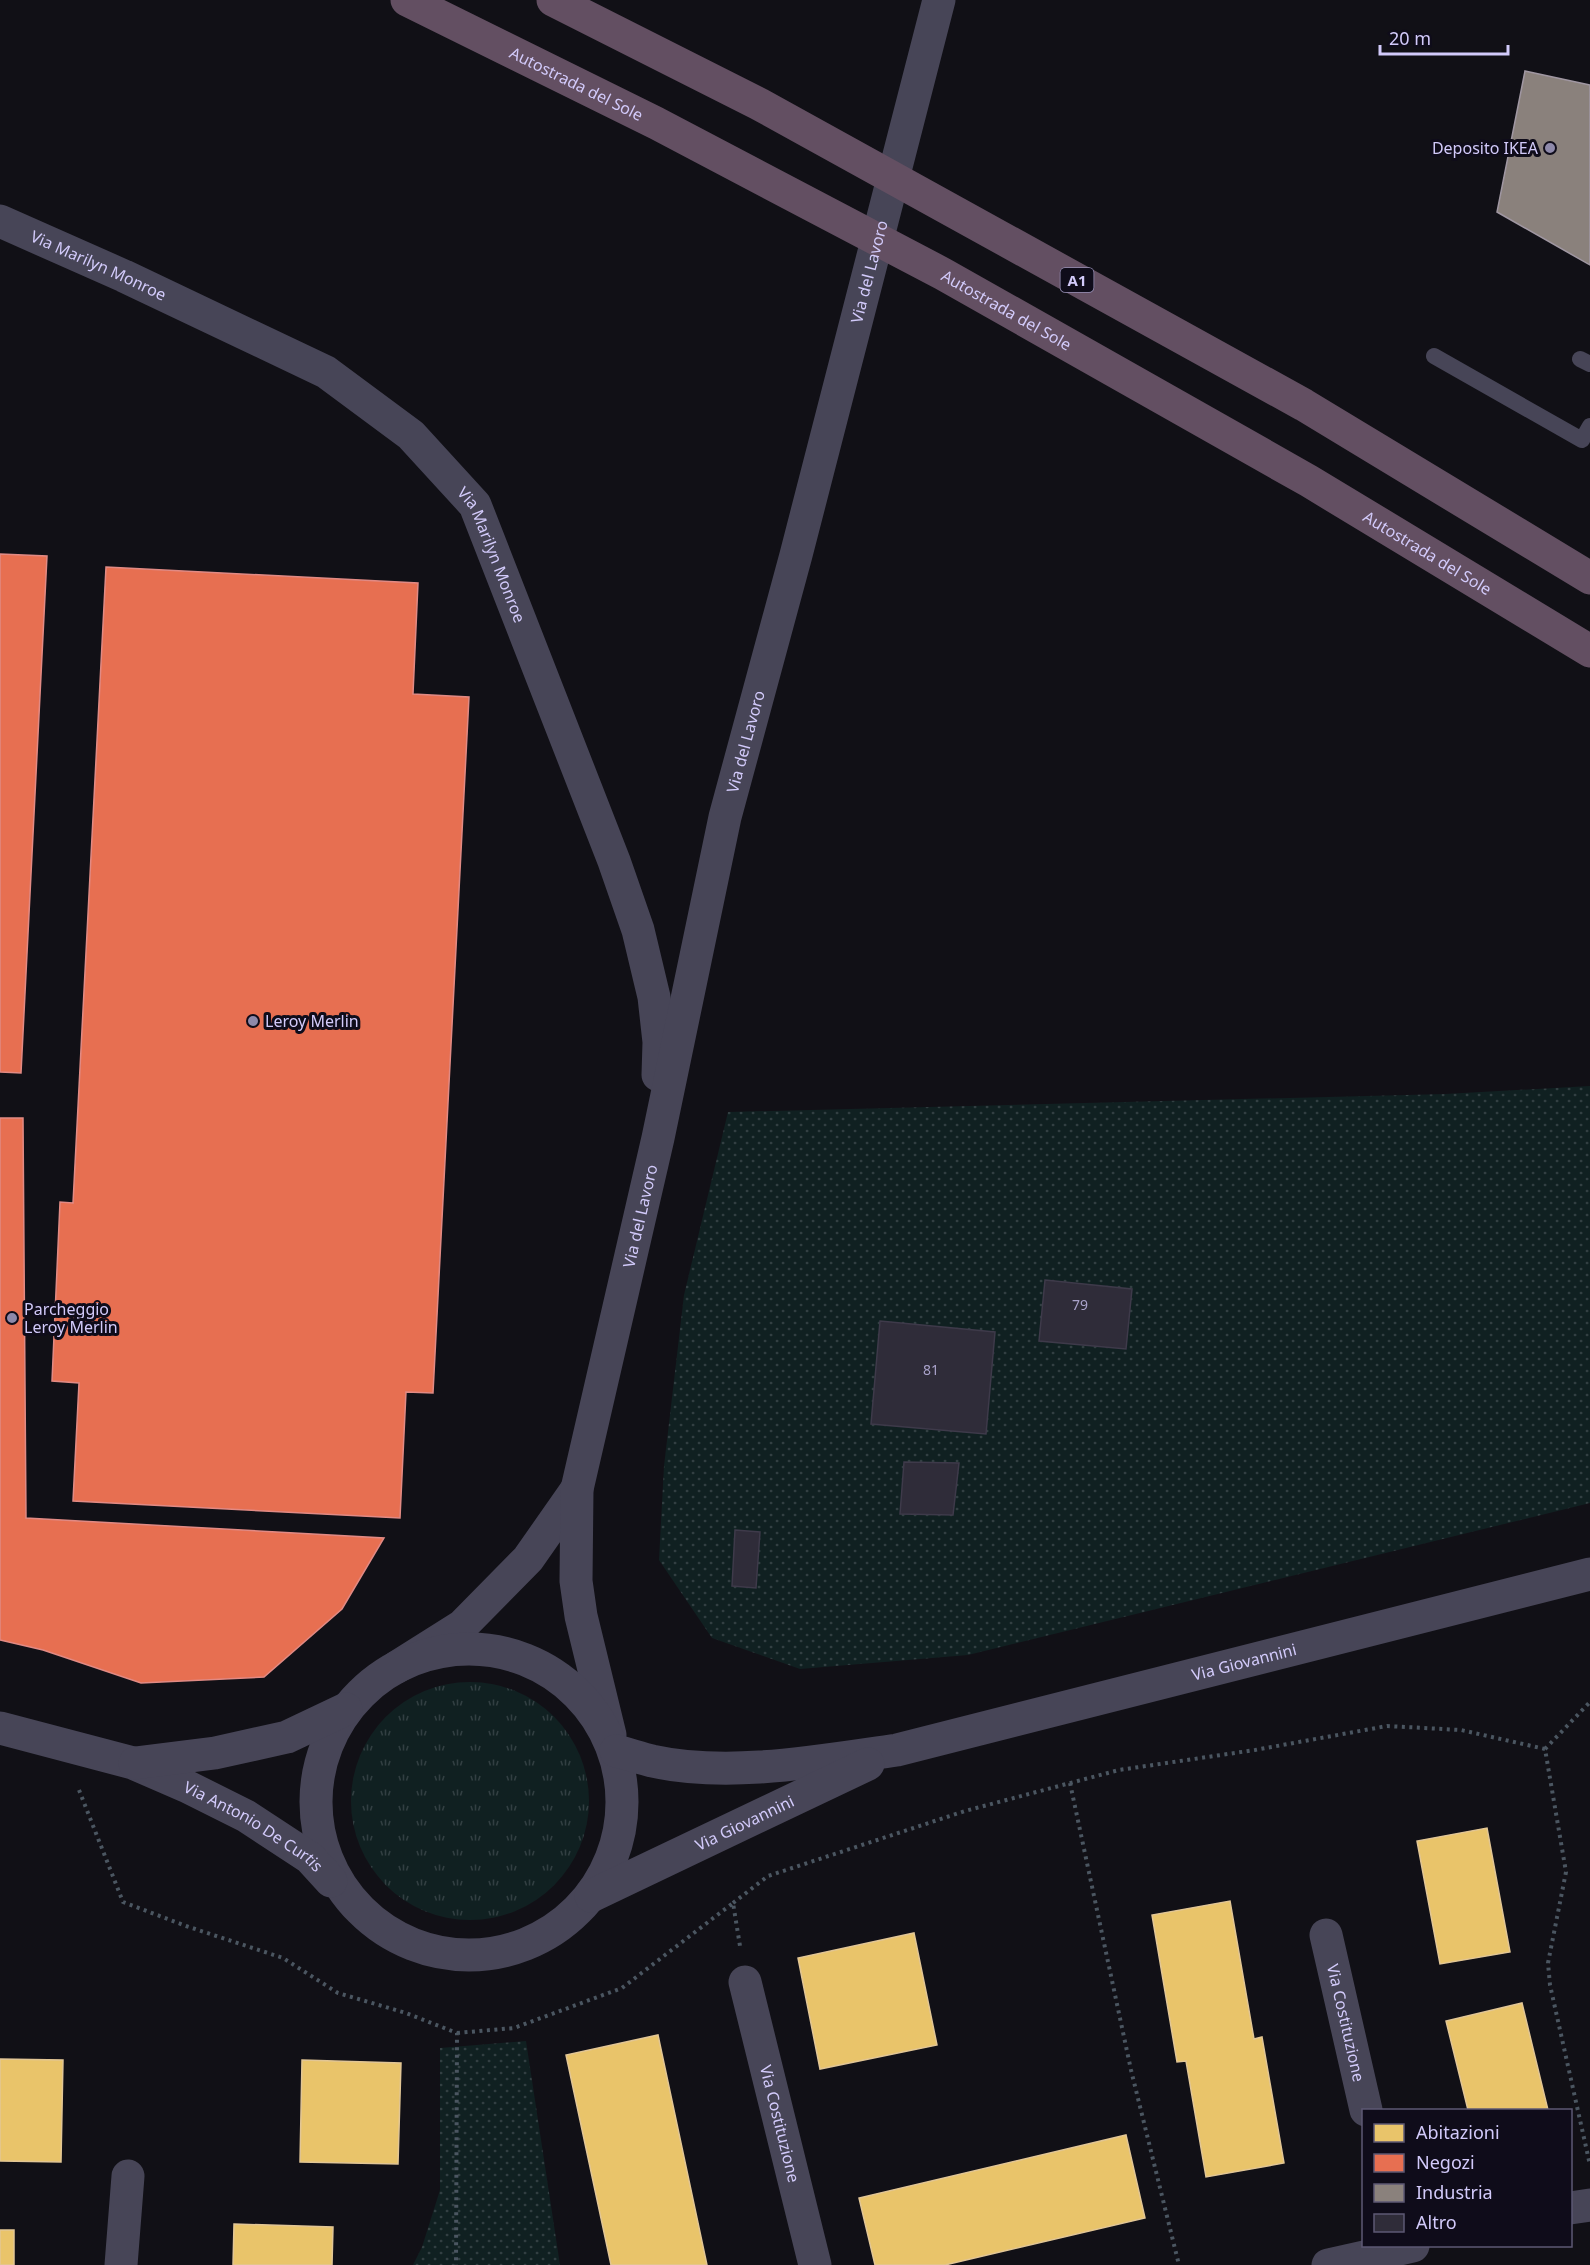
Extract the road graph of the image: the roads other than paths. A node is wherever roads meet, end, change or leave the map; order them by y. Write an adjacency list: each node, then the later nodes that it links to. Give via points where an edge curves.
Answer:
1 (407, 0): 8 (highway, Autostrada del Sole, via 656,123 943,274 1308,481)
2 (553, 0): 7 (highway, A1, via 759,104 1304,405)
3 (939, 0): 9 (street, Via del Lavoro, via 725,817)
4 (0, 221): 9 (street, Via Marilyn Monroe, via 326,372 411,435 475,505 638,930 654,997 659,1042)
5 (1434, 356): 6 (lane, via 1582,440)
6 (1590, 426)
7 (1590, 578)
8 (1590, 651)
9 (658, 1138): 10 (street, Via del Lavoro)
10 (577, 1489): 12 (street, Via del Lavoro, via 528,1558 462,1626); 15 (street, Via del Lavoro, via 576,1581)
11 (1590, 1574): 16 (street, Via Giovannini)
12 (397, 1667): 13 (street, via 369,1686); 15 (street, via 442,1651 490,1651 536,1664 575,1692)
13 (346, 1709): 17 (street, Via Antonio De Curtis, via 287,1737 215,1753); 19 (street, via 325,1748 315,1791 318,1834 333,1876)
14 (0, 1728): 17 (street, Via Antonio De Curtis)
15 (613, 1743): 16 (street, Via Giovannini, via 654,1761 716,1768 794,1765); 18 (street, Via del Lavoro, via 622,1815 612,1858)
16 (897, 1750): 18 (street, Via Giovannini)
17 (133, 1763): 19 (street, Via Antonio De Curtis, via 246,1816 310,1858)
18 (591, 1896): 19 (street, via 552,1932 504,1952 452,1955 402,1941)
19 (359, 1911)
20 (1326, 1935): 22 (street, Via Costituzione)
21 (745, 1982): 28 (street, Via Costituzione)
22 (1366, 2109)
23 (128, 2176): 27 (street)
24 (1590, 2205): 25 (street)
25 (1572, 2208)
26 (1394, 2252): 29 (street)
27 (121, 2265)
28 (815, 2265)
29 (1328, 2265)

